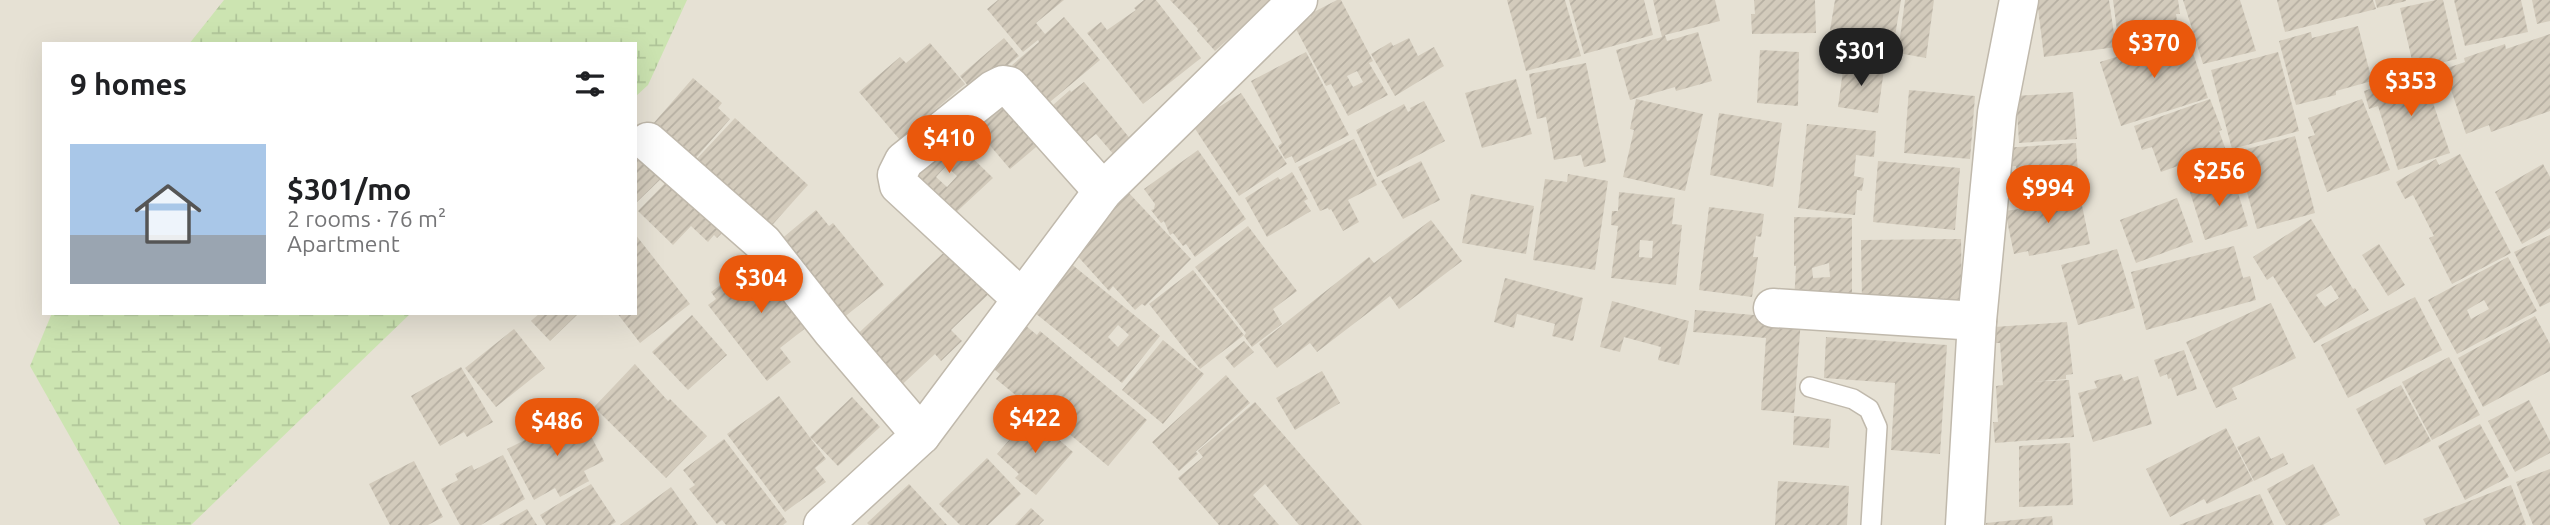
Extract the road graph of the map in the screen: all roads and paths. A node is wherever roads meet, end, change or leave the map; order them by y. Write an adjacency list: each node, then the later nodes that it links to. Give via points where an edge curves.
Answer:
1 (1298, 0): 4 (street)
2 (2019, 0): 7 (street, via 1997,113)
3 (648, 142): 9 (street, via 763,243)
4 (1103, 191): 5 (street); 5 (street, via 1009,86 1003,85 904,161 897,175 899,185)
5 (1022, 299): 9 (street)
6 (1773, 307): 7 (street)
7 (1977, 321): 12 (street)
8 (1810, 387): 11 (lane, via 1853,399 1869,409 1877,427)
9 (921, 435): 10 (street)
10 (823, 525)
11 (1871, 525)
12 (1965, 525)

